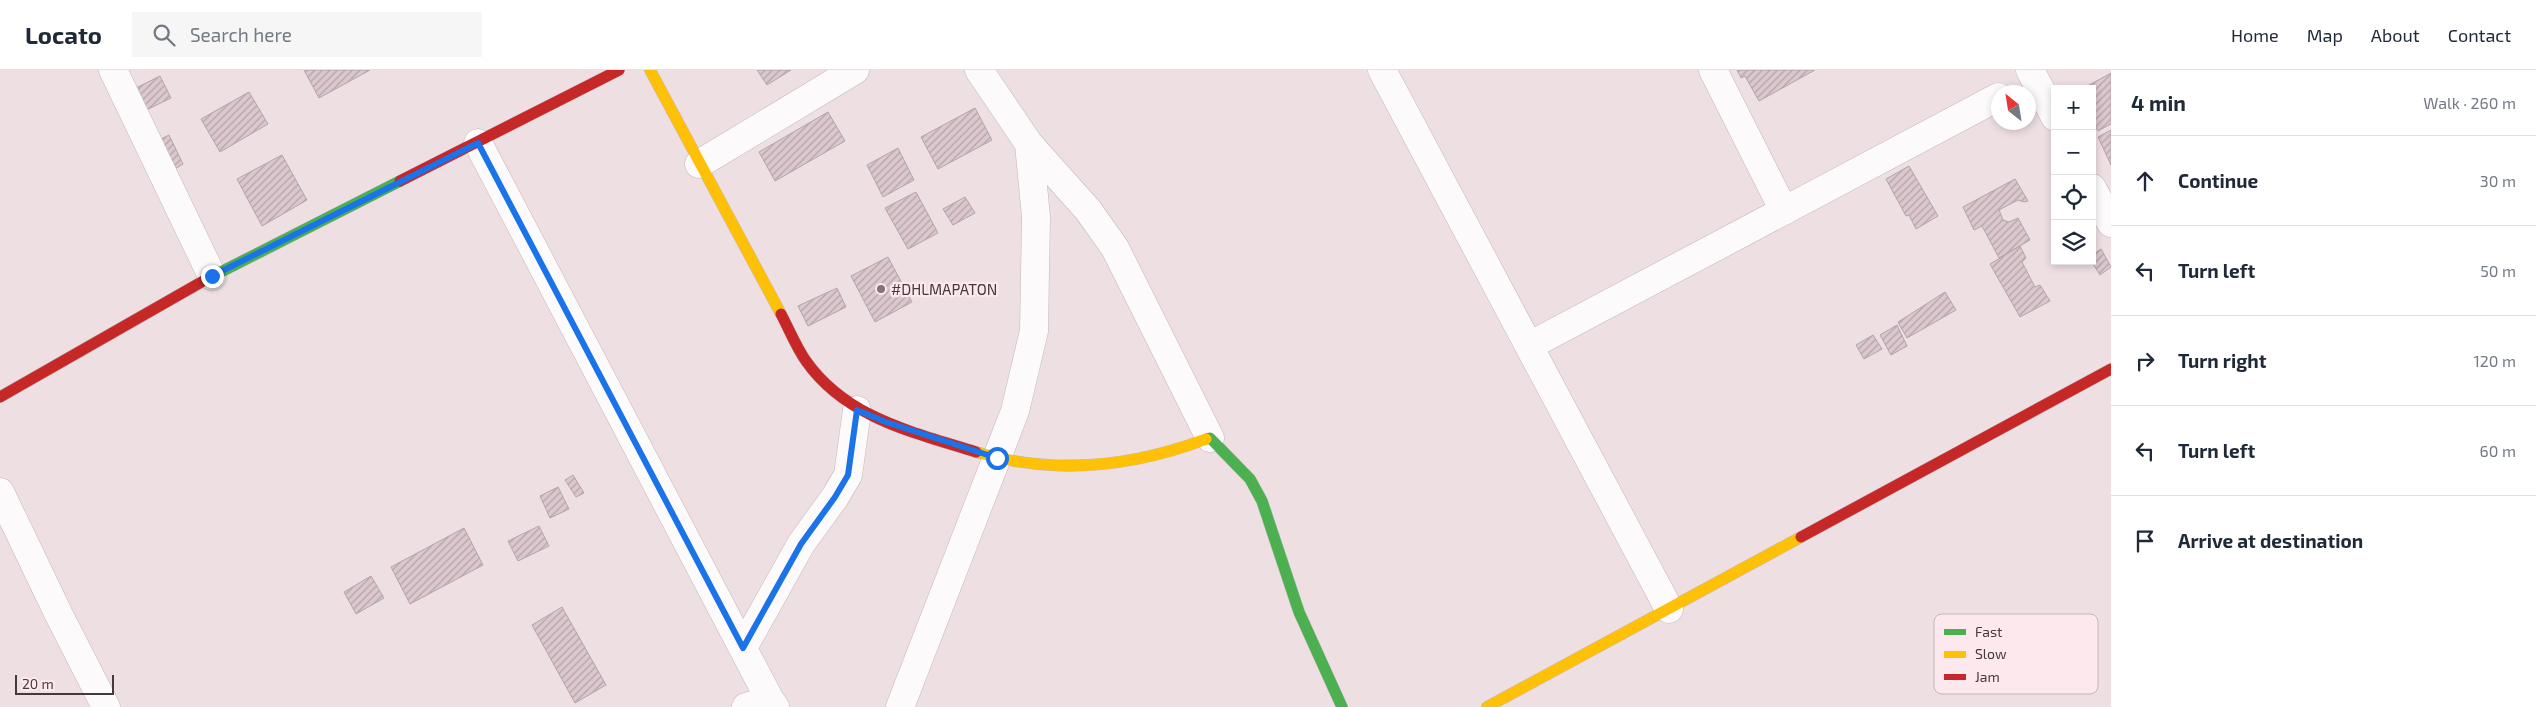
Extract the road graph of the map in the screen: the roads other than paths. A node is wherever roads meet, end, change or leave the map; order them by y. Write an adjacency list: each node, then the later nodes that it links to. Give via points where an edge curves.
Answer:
1 (113, 70): 18 (street)
2 (619, 70): 12 (street)
3 (650, 70): 14 (street)
4 (855, 70): 14 (street)
5 (1382, 70): 19 (street)
6 (1713, 70): 16 (street)
7 (987, 73): 13 (street)
8 (2032, 74): 9 (street); 11 (street)
9 (2017, 85)
10 (1991, 101): 16 (street)
11 (2051, 110)
12 (478, 143): 18 (street); 27 (street)
13 (1029, 144): 23 (street, via 1088,210 1115,248); 24 (street, via 1036,217 1034,332 1015,411)
14 (699, 164): 22 (street, via 806,361 830,390)
15 (2096, 195): 17 (street)
16 (1784, 211): 19 (street)
17 (2111, 223)
18 (212, 276): 21 (street)
19 (1529, 346): 26 (street)
20 (2111, 368): 26 (street)
21 (0, 396)
22 (857, 410): 24 (street); 27 (street, via 848,475 801,544)
23 (1210, 438): 24 (street, via 1138,461 1088,468); 31 (street, via 1250,480 1262,501 1298,612)
24 (997, 458): 30 (street)
25 (0, 492): 29 (street, via 58,616)
26 (1669, 609): 32 (street)
27 (743, 648): 28 (street)
28 (764, 705)
29 (106, 707)
30 (900, 707)
31 (1342, 707)
32 (1488, 707)

